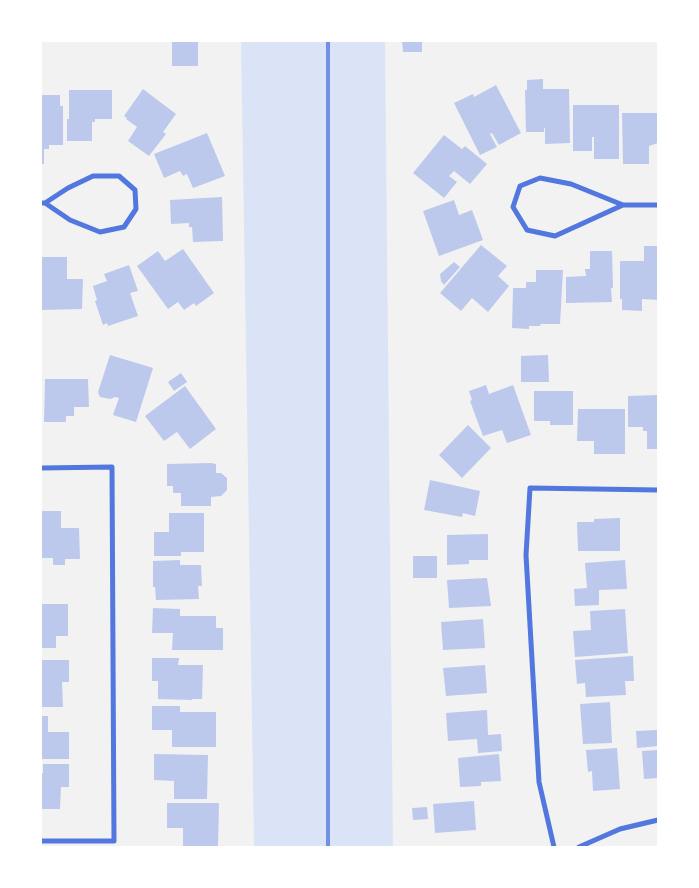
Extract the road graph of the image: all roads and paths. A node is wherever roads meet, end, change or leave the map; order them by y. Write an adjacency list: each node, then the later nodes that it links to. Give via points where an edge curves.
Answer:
1 (43, 203): 1 (street, via 70,220 100,232 124,227 136,209 135,190 119,176 93,176)
2 (623, 205): 2 (street, via 571,184 540,178 520,186 513,207 527,230 555,236); 3 (street)
3 (658, 205)
4 (41, 468): 7 (street, via 112,467 114,831 114,841)
5 (658, 490): 8 (street, via 530,488 526,555 539,782)
6 (658, 820): 9 (street, via 620,829)
7 (41, 841)
8 (554, 847)
9 (578, 847)

